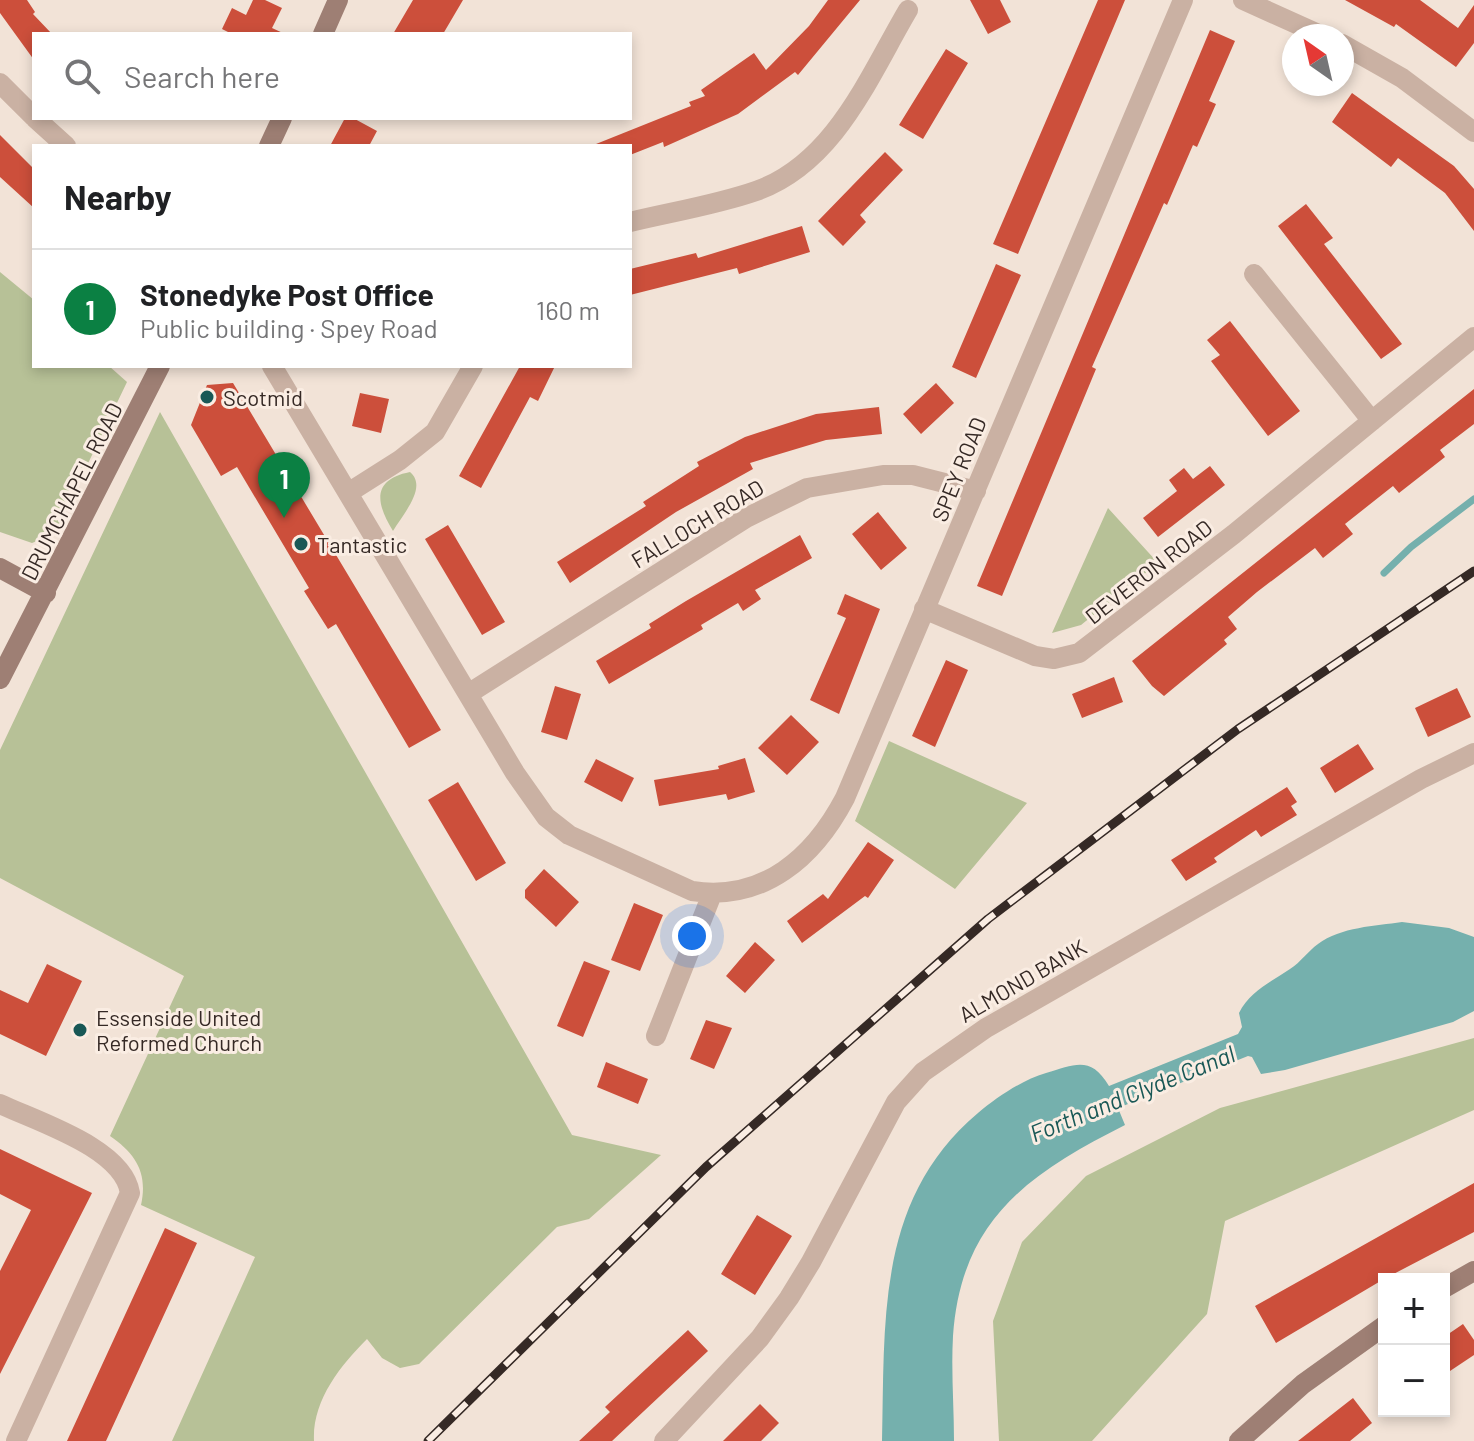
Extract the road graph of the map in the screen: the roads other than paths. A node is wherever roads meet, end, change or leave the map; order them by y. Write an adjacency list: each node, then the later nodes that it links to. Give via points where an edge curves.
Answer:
1 (338, 0): 6 (street)
2 (1183, 0): 22 (street, SPEY ROAD)
3 (1243, 0): 5 (street)
4 (908, 10): 15 (street, via 847,115 804,162 757,191)
5 (1296, 24)
6 (324, 32)
7 (1354, 51): 12 (street, via 1402,78)
8 (0, 83): 9 (street)
9 (32, 116)
10 (36, 120): 13 (street)
11 (281, 120): 14 (street)
12 (1474, 132)
13 (64, 144)
14 (270, 144)
15 (632, 222)
16 (1254, 274): 21 (street)
17 (1474, 337): 21 (street, DEVERON ROAD)
18 (159, 368): 25 (street, DRUMCHAPEL ROAD)
19 (273, 368): 23 (street, SPEY ROAD)
20 (472, 368): 23 (street, via 435,432)
21 (1372, 421): 26 (street, DEVERON ROAD, via 1079,653 1054,659 1035,656)
22 (976, 491): 26 (street, SPEY ROAD); 28 (street, FALLOCH ROAD, via 913,475 807,488 746,518)
23 (348, 493): 28 (street, SPEY ROAD)
24 (0, 568): 25 (street)
25 (46, 593): 27 (street, DRUMCHAPEL ROAD)
26 (924, 609): 30 (street, SPEY ROAD, via 827,832 775,877)
27 (0, 679)
28 (468, 694): 30 (street, SPEY ROAD, via 546,817 569,835 677,885)
29 (1474, 753): 37 (street, ALMOND BANK, via 986,1028 923,1072 881,1127 811,1262 760,1338)
30 (712, 894): 31 (street)
31 (656, 1036)
32 (0, 1104): 36 (street, via 111,1160 128,1181 130,1193)
33 (1474, 1271): 34 (street)
34 (1450, 1285)
35 (1378, 1330): 38 (street, via 1303,1384)
36 (16, 1441)
37 (664, 1441)
38 (1239, 1441)

